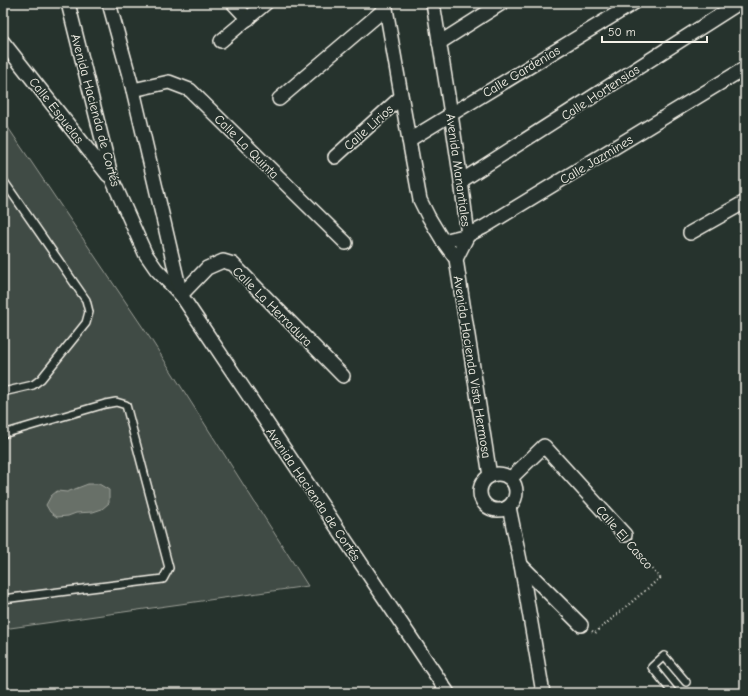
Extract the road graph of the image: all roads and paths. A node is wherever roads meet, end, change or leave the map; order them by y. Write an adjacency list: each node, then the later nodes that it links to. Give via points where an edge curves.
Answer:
1 (68, 3): 21 (street, Avenida Hacienda de Cortés)
2 (109, 3): 15 (street, Avenida Hacienda de Cortés)
3 (234, 3): 10 (street)
4 (266, 3): 10 (street)
5 (433, 3): 13 (street, Avenida Manantiales)
6 (502, 3): 13 (street)
7 (634, 3): 18 (street, Calle Gardenias)
8 (739, 3): 23 (street, Calle Hortensias)
9 (385, 5): 16 (street); 17 (street)
10 (248, 19): 11 (street)
11 (222, 41)
12 (3, 42): 21 (street, Calle Espuelas)
13 (439, 43): 18 (street, Avenida Manantiales)
14 (745, 68): 26 (street, Calle Jazmines)
15 (133, 90): 28 (street, Calle La Quinta, via 170,82 190,90); 30 (street, Avenida Hacienda de Cortés)
16 (402, 97): 19 (street); 20 (street, Calle Lirios)
17 (279, 100)
18 (451, 114): 19 (street, Calle Gardenias); 23 (street, Avenida Manantiales)
19 (409, 140): 27 (street, via 420,200)
20 (335, 157)
21 (112, 179): 30 (street, Avenida Hacienda de Cortés, via 145,253 156,269)
22 (3, 180): 32 (lane, via 86,300 89,312 86,323 42,379 33,385)
23 (461, 181): 26 (street, Avenida Manantiales)
24 (745, 202): 25 (street)
25 (690, 233)
26 (468, 235): 27 (street, Calle Jazmines); 29 (street, Avenida Manantiales)
27 (443, 241): 29 (street)
28 (346, 243)
29 (456, 259): 34 (street, Avenida Hacienda Vista Hermosa)
30 (181, 295): 31 (street, Calle La Herradura, via 207,268 223,261 233,264); 42 (street, Avenida Hacienda de Cortés)
31 (343, 376)
32 (3, 392)
33 (3, 434): 39 (lane, via 106,404 116,402 126,405 169,568 163,579)
34 (490, 476): 35 (street, via 501,474); 36 (street, via 480,490 483,502 498,510)
35 (511, 478): 36 (street, via 515,485 516,497); 37 (street, Calle El Casco, via 544,446)
36 (509, 506): 38 (street)
37 (625, 535): 40 (path, Calle El Casco, via 633,548 660,578 594,633)
38 (521, 565): 40 (street); 43 (street)
39 (3, 600)
40 (581, 625)
41 (686, 682): 44 (lane, via 664,656 652,667)
42 (448, 693)
43 (543, 693)
44 (673, 693)

